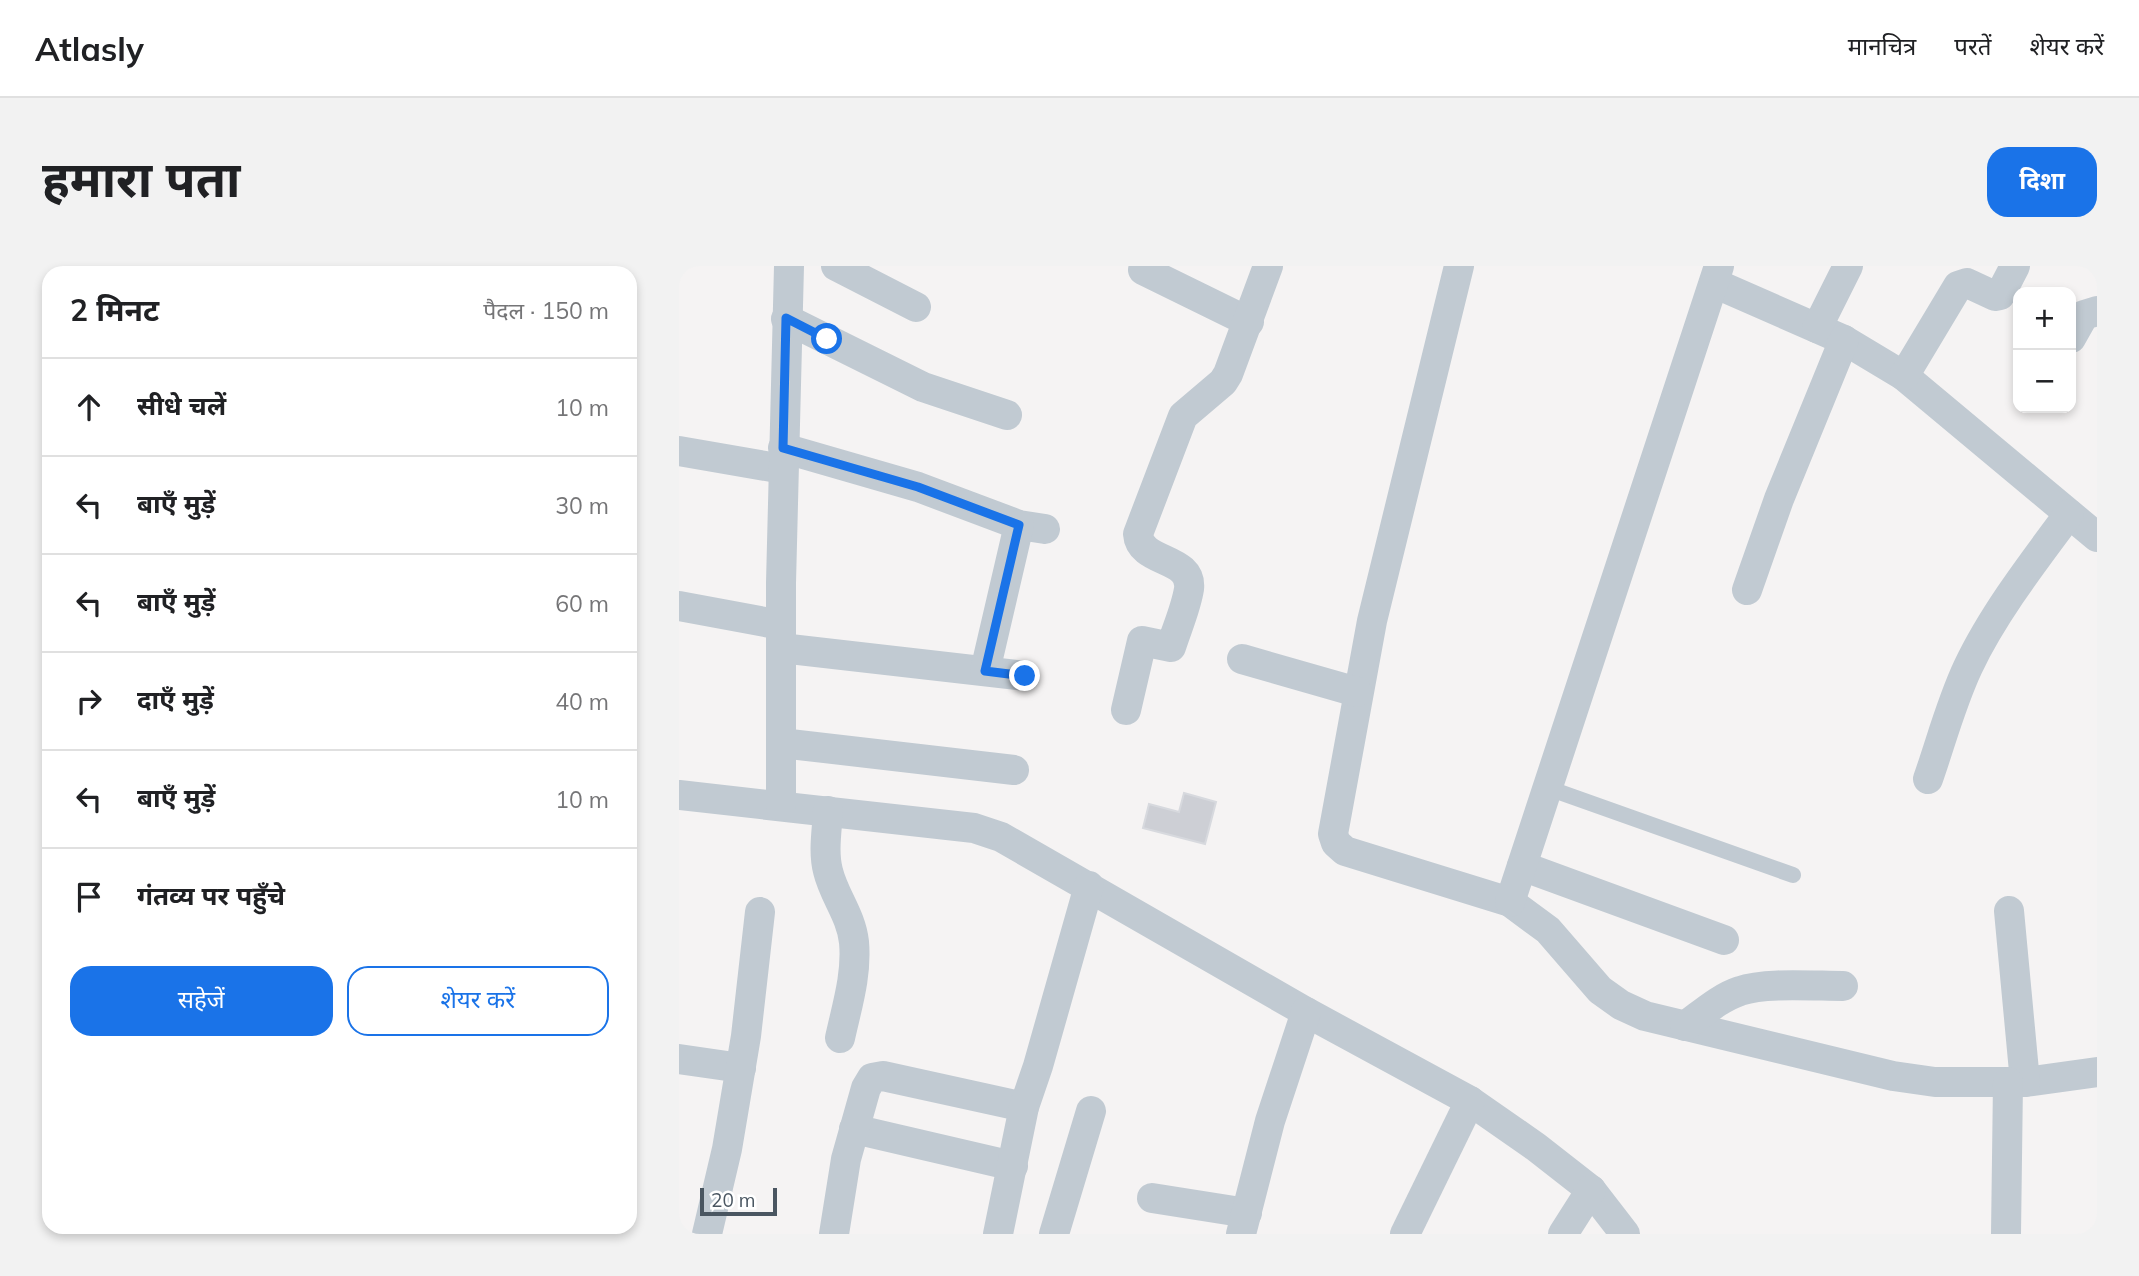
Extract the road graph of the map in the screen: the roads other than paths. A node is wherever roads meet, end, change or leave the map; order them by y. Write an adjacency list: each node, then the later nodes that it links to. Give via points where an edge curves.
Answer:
1 (789, 266): 11 (street)
2 (836, 266): 9 (street)
3 (1268, 266): 12 (street)
4 (1459, 266): 28 (street)
5 (1848, 266): 13 (street)
6 (2015, 266): 16 (street, via 2000,295 1967,283 1958,286)
7 (1143, 270): 12 (street)
8 (1716, 274): 13 (street); 33 (street)
9 (916, 306)
10 (2097, 311): 14 (street, via 2084,315)
11 (786, 318): 17 (street, via 923,387); 19 (street)
12 (1249, 322): 29 (street, via 1223,382 1184,416 1138,534 1145,551 1188,575 1189,588 1171,647 1142,641)
13 (1817, 328): 15 (street)
14 (2076, 329)
15 (1844, 340): 16 (street); 22 (street)
16 (1904, 376): 20 (street)
17 (1007, 415)
18 (679, 451): 19 (street)
19 (783, 459): 24 (street); 26 (street, via 918,487 1032,527)
20 (2069, 514): 21 (street); 32 (street, via 2024,575 1969,664)
21 (2097, 537)
22 (1747, 590)
23 (679, 606): 24 (street)
24 (781, 636): 26 (street); 30 (street)
25 (1242, 659): 28 (street)
26 (985, 671): 27 (street)
27 (1025, 676)
28 (1357, 692): 40 (street, via 1333,834 1336,843 1345,851)
29 (1126, 710)
30 (781, 743): 31 (street); 35 (street)
31 (1014, 770)
32 (1928, 779)
33 (1548, 788): 37 (street); 38 (lane)
34 (679, 795): 35 (street)
35 (781, 806): 36 (street)
36 (828, 811): 39 (street, via 974,828 1001,837); 47 (street, via 828,872 848,915 855,963)
37 (1522, 866): 40 (street); 43 (street)
38 (1793, 875)
39 (1089, 886): 45 (street); 53 (street)
40 (1510, 902): 46 (street, via 1548,930 1600,990 1621,1005)
41 (2009, 911): 51 (street)
42 (760, 912): 49 (street)
43 (1724, 940)
44 (1843, 986): 46 (street, via 1742,990)
45 (1306, 1012): 52 (street); 59 (street, via 1270,1121)
46 (1685, 1026): 51 (street, via 1893,1076 1935,1082)
47 (840, 1038)
48 (679, 1059): 49 (street)
49 (741, 1069): 61 (street)
50 (2097, 1072): 51 (street)
51 (2016, 1082): 67 (street)
52 (1470, 1101): 57 (street); 64 (street)
53 (1024, 1107): 55 (street, via 883,1076 872,1078 866,1088); 56 (street)
54 (1091, 1111): 63 (street)
55 (854, 1129): 56 (street); 62 (street)
56 (1013, 1166): 60 (street)
57 (1591, 1190): 65 (street); 66 (street)
58 (1152, 1198): 59 (street)
59 (1244, 1223)
60 (1004, 1232)
61 (707, 1234)
62 (834, 1234)
63 (1054, 1234)
64 (1405, 1234)
65 (1563, 1234)
66 (1625, 1234)
67 (2006, 1234)

